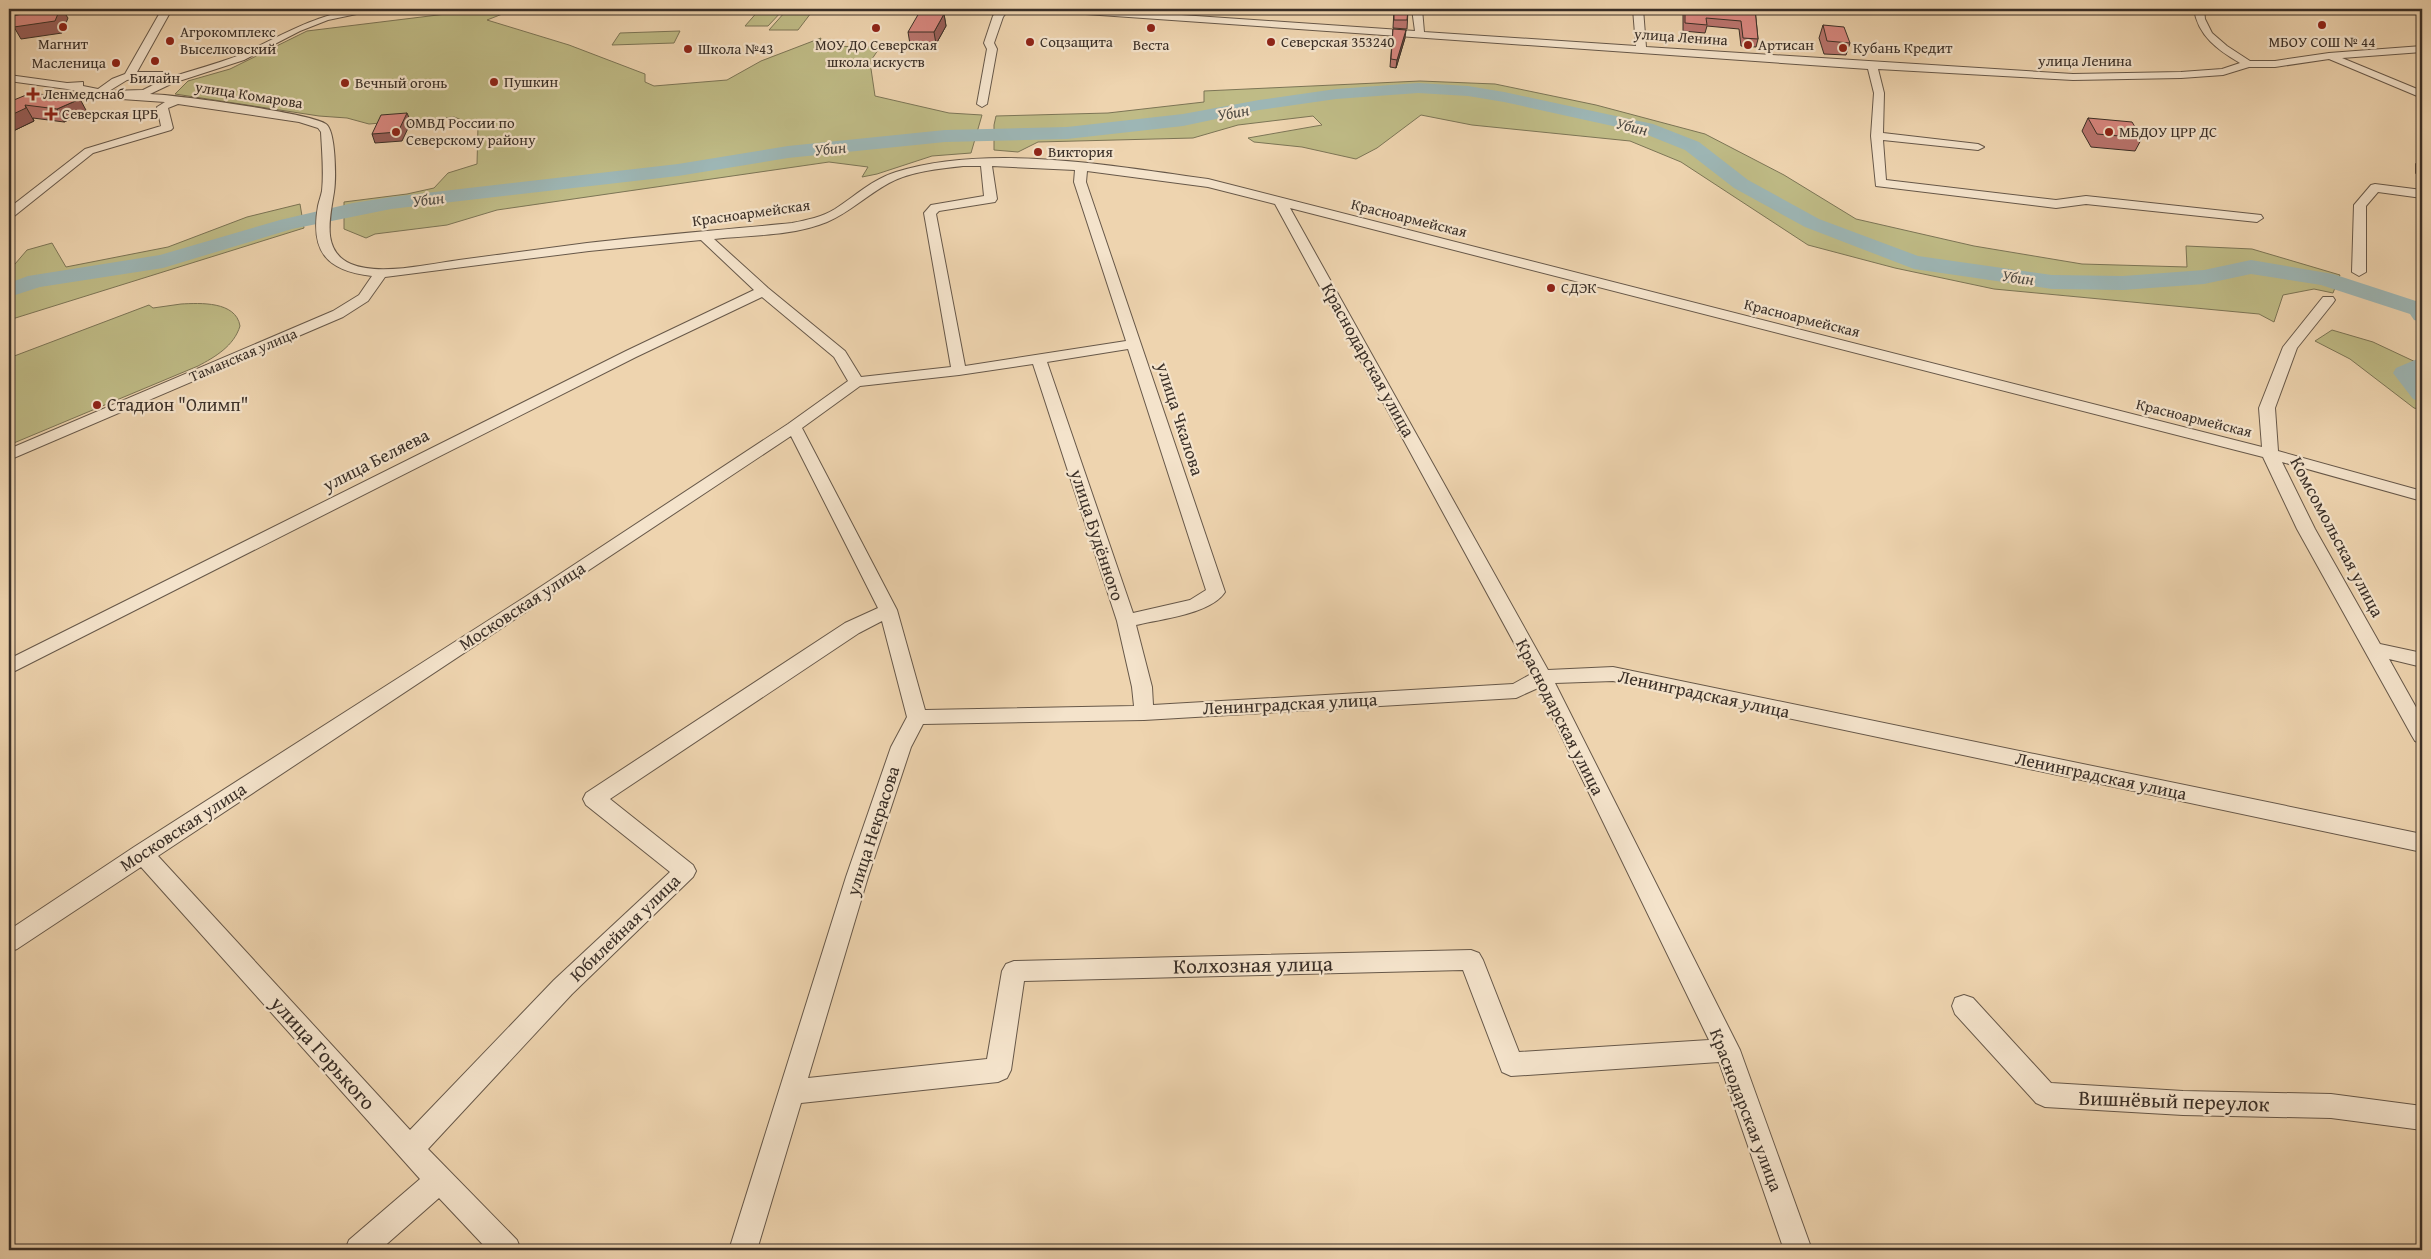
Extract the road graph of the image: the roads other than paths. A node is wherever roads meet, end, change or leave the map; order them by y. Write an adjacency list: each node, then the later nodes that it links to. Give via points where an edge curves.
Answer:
1 (167, 9): 18 (street)
2 (368, 9): 8 (street)
3 (1004, 9): 24 (street, via 998,16 990,43 992,49)
4 (1057, 9): 9 (street, улица Ленина)
5 (1417, 9): 9 (street)
6 (1638, 9): 11 (street)
7 (2199, 9): 13 (street, via 2199,21 2213,40)
8 (351, 10): 15 (street, via 297,28 240,58)
9 (1420, 36): 11 (street, улица Ленина)
10 (2422, 49): 12 (street, улица Ленина)
11 (1641, 50): 14 (street, улица Ленина)
12 (2330, 56): 13 (street, улица Ленина, via 2275,64); 22 (street)
13 (2248, 64): 14 (street, улица Ленина, via 2223,72 2073,77)
14 (1872, 66): 25 (street, via 1879,93)
15 (214, 67): 16 (street); 20 (street)
16 (154, 74): 18 (street); 20 (street, via 165,75)
17 (9, 78): 19 (street)
18 (125, 78): 19 (street); 21 (street, via 109,83 102,91)
19 (67, 86): 21 (street)
20 (164, 89): 21 (street, улица Комарова, via 124,96); 23 (street, улица Комарова)
21 (107, 95)
22 (2422, 95)
23 (177, 100): 33 (street, via 162,106 167,128 89,151); 37 (street, улица Комарова, via 301,119 322,126 329,144 328,191 322,236 330,255 346,267)
24 (982, 104)
25 (1877, 136): 26 (street); 34 (street, via 1880,183 2056,204 2086,200)
26 (1978, 147)
27 (986, 162): 29 (street, Красноармейская); 35 (street, Красноармейская, via 925,167 898,175 821,220 792,227); 42 (street, via 991,199 935,208 930,213)
28 (2422, 164): 30 (street)
29 (1081, 167): 32 (street, Красноармейская, via 1208,183); 40 (street, улица Чкалова, via 1080,182)
30 (2422, 173)
31 (2422, 194): 36 (street, via 2374,188 2360,205)
32 (1281, 203): 45 (street, Красноармейская); 53 (street, Краснодарская улица)
33 (9, 214)
34 (2257, 218)
35 (705, 237): 37 (street, Красноармейская, via 589,247); 38 (street)
36 (2359, 272)
37 (380, 273): 46 (street, Таманская улица, via 371,292 338,314)
38 (762, 291): 43 (street, via 840,354); 52 (street, улица Беляева)
39 (2328, 300): 45 (street, Комсомольская улица, via 2290,346 2283,364 2267,408)
40 (1135, 344): 41 (street); 49 (street, улица Чкалова, via 1216,592 1196,605)
41 (1039, 359): 42 (street); 49 (street, улица Будённого)
42 (959, 371): 43 (street)
43 (856, 382): 44 (street, Московская улица)
44 (794, 426): 48 (street); 58 (street, Московская улица)
45 (2270, 454): 47 (street, Красноармейская); 50 (street, Комсомольская улица, via 2306,529)
46 (9, 455)
47 (2422, 496)
48 (888, 610): 55 (street); 64 (street, Юбилейная улица, via 852,628 594,799 685,871 564,987)
49 (1126, 621): 54 (street, улица Будённого, via 1142,687)
50 (2376, 650): 51 (street); 56 (street, Комсомольская улица)
51 (2422, 660)
52 (9, 666)
53 (1542, 677): 54 (street, Ленинградская улица, via 1516,691); 57 (street, Ленинградская улица, via 1613,674); 61 (street, Краснодарская улица)
54 (1144, 713): 55 (street, Ленинградская улица)
55 (917, 717): 62 (street, улица Некрасова, via 901,747 857,877)
56 (2422, 736)
57 (2422, 843)
58 (142, 853): 59 (street, Московская улица); 64 (street, улица Горького)
59 (9, 942)
60 (1964, 1006): 63 (street, Вишнёвый переулок, via 2045,1094 2183,1103 2331,1106)
61 (1727, 1050): 62 (street, Колхозная улица, via 1511,1064 1471,960 1014,971 998,1070); 69 (street, Краснодарская улица)
62 (793, 1092): 68 (street, улица Некрасова)
63 (2422, 1118)
64 (410, 1149): 65 (street, улица Горького)
65 (440, 1179): 66 (street); 67 (street, улица Горького)
66 (359, 1250)
67 (506, 1250)
68 (743, 1250)
69 (1798, 1250)

